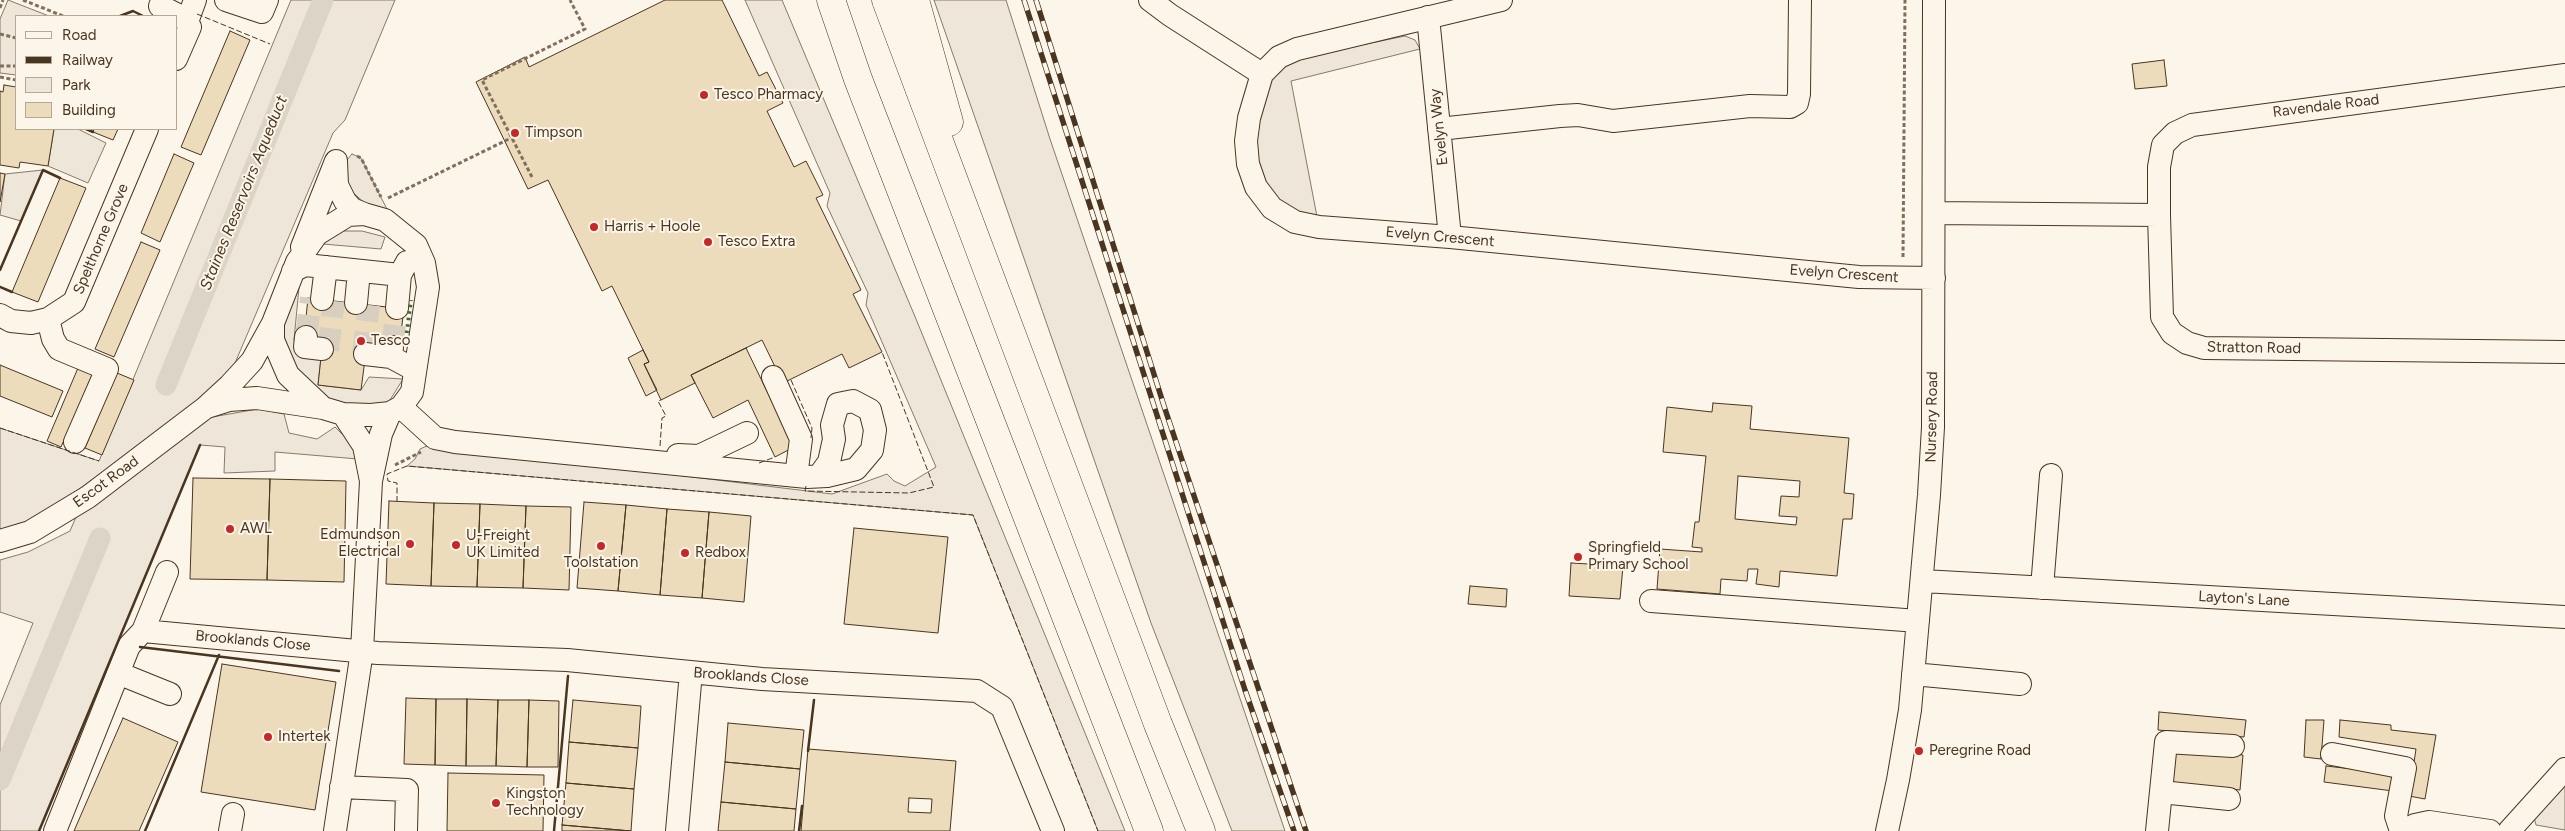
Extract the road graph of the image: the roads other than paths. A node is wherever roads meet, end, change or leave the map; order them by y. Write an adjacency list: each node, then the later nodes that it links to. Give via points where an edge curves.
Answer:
1 (195, 0): 14 (street)
2 (226, 0): 3 (street, via 262,12)
3 (267, 0)
4 (816, 0): 18 (highway)
5 (831, 0): 18 (highway)
6 (886, 0): 28 (highway)
7 (915, 0): 28 (highway)
8 (1150, 0): 16 (street)
9 (1501, 0): 13 (street, Evelyn Crescent)
10 (1800, 0): 19 (street, via 1799,94 1797,103 1790,106 1750,106 1613,121 1578,115 1560,116)
11 (1934, 0): 21 (street, Nursery Road)
12 (160, 6): 14 (street)
13 (1428, 17): 16 (street, Evelyn Crescent, via 1297,49 1279,57); 19 (street, Evelyn Way)
14 (187, 22): 15 (street, via 190,27)
15 (178, 54)
16 (1262, 74): 24 (street, Evelyn Crescent, via 1246,141 1248,164 1256,187 1272,208 1295,222 1319,227)
17 (2565, 75): 23 (street, Ravendale Road, via 2192,125 2175,133 2163,145 2159,167)
18 (858, 79): 71 (highway)
19 (1439, 129): 24 (street, Evelyn Way)
20 (147, 130): 30 (street, Spelthorne Grove, via 74,302)
21 (1934, 213): 23 (street); 26 (street, Nursery Road)
22 (367, 215): 25 (street, via 348,216 317,234); 25 (street, via 405,250 407,261); 25 (street, via 352,209 345,201 337,185 336,160 318,202); 34 (street, via 385,220 402,232 416,245 424,263 428,287)
23 (2159, 215): 33 (street, Stratton Road, via 2162,317 2172,332 2187,343 2204,348)
24 (1450, 237): 26 (street, Evelyn Crescent, via 1859,278)
25 (344, 270): 27 (street); 27 (street); 27 (street); 31 (street, Escot Road)
26 (1934, 278): 48 (street, Nursery Road, via 1932,427)
27 (352, 303)
28 (1000, 304): 72 (highway)
29 (0, 315): 30 (street, Spelthorne Grove, via 11,321 31,323)
30 (48, 320): 40 (street, via 59,349 107,369)
31 (273, 323): 36 (street, Escot Road, via 252,361); 38 (street, via 273,340 288,375)
32 (381, 352): 34 (street)
33 (2565, 352)
34 (416, 370): 37 (street, via 412,392)
35 (774, 377): 42 (street, via 802,439)
36 (205, 408): 38 (street, Escot Road, via 229,400 257,398); 46 (street, Escot Road, via 88,497 30,532)
37 (396, 410): 38 (street, Escot Road, via 371,415); 41 (street, via 435,438); 45 (street, via 380,434)
38 (333, 411): 45 (street, via 364,446)
39 (747, 433): 41 (street, via 699,456 661,454)
40 (75, 442)
41 (646, 461): 42 (street)
42 (796, 476): 43 (street)
43 (819, 476)
44 (2051, 476): 49 (street)
45 (372, 481): 54 (street)
46 (0, 541)
47 (167, 572): 53 (street)
48 (1922, 582): 49 (street, Layton's Lane); 52 (street, Nursery Road)
49 (2042, 588): 51 (street, Layton's Lane)
50 (1651, 600): 52 (street)
51 (2565, 617)
52 (1918, 621): 57 (street, Nursery Road)
53 (143, 631): 54 (street, Brooklands Close); 55 (street, via 129,646)
54 (362, 651): 56 (street, Brooklands Close, via 567,660); 63 (street)
55 (118, 672): 59 (street); 66 (street)
56 (691, 672): 69 (street); 70 (street, Brooklands Close, via 977,691 1002,707)
57 (1913, 674): 58 (street); 73 (street, Nursery Road, via 1901,762)
58 (2020, 684)
59 (170, 694)
60 (2233, 746): 64 (street, via 2166,742)
61 (2332, 754): 75 (street, via 2405,768 2396,816)
62 (2565, 769): 78 (street)
63 (341, 787): 67 (street); 68 (street, via 407,790)
64 (2161, 792): 65 (street); 74 (street)
65 (2229, 799)
66 (55, 831)
67 (335, 831)
68 (406, 831)
69 (677, 831)
70 (1053, 831)
71 (1149, 831)
72 (1201, 831)
73 (1887, 831)
74 (2157, 831)
75 (2401, 831)
76 (2405, 831): 77 (street, via 2429,822)
77 (2490, 831)
78 (2509, 831)

